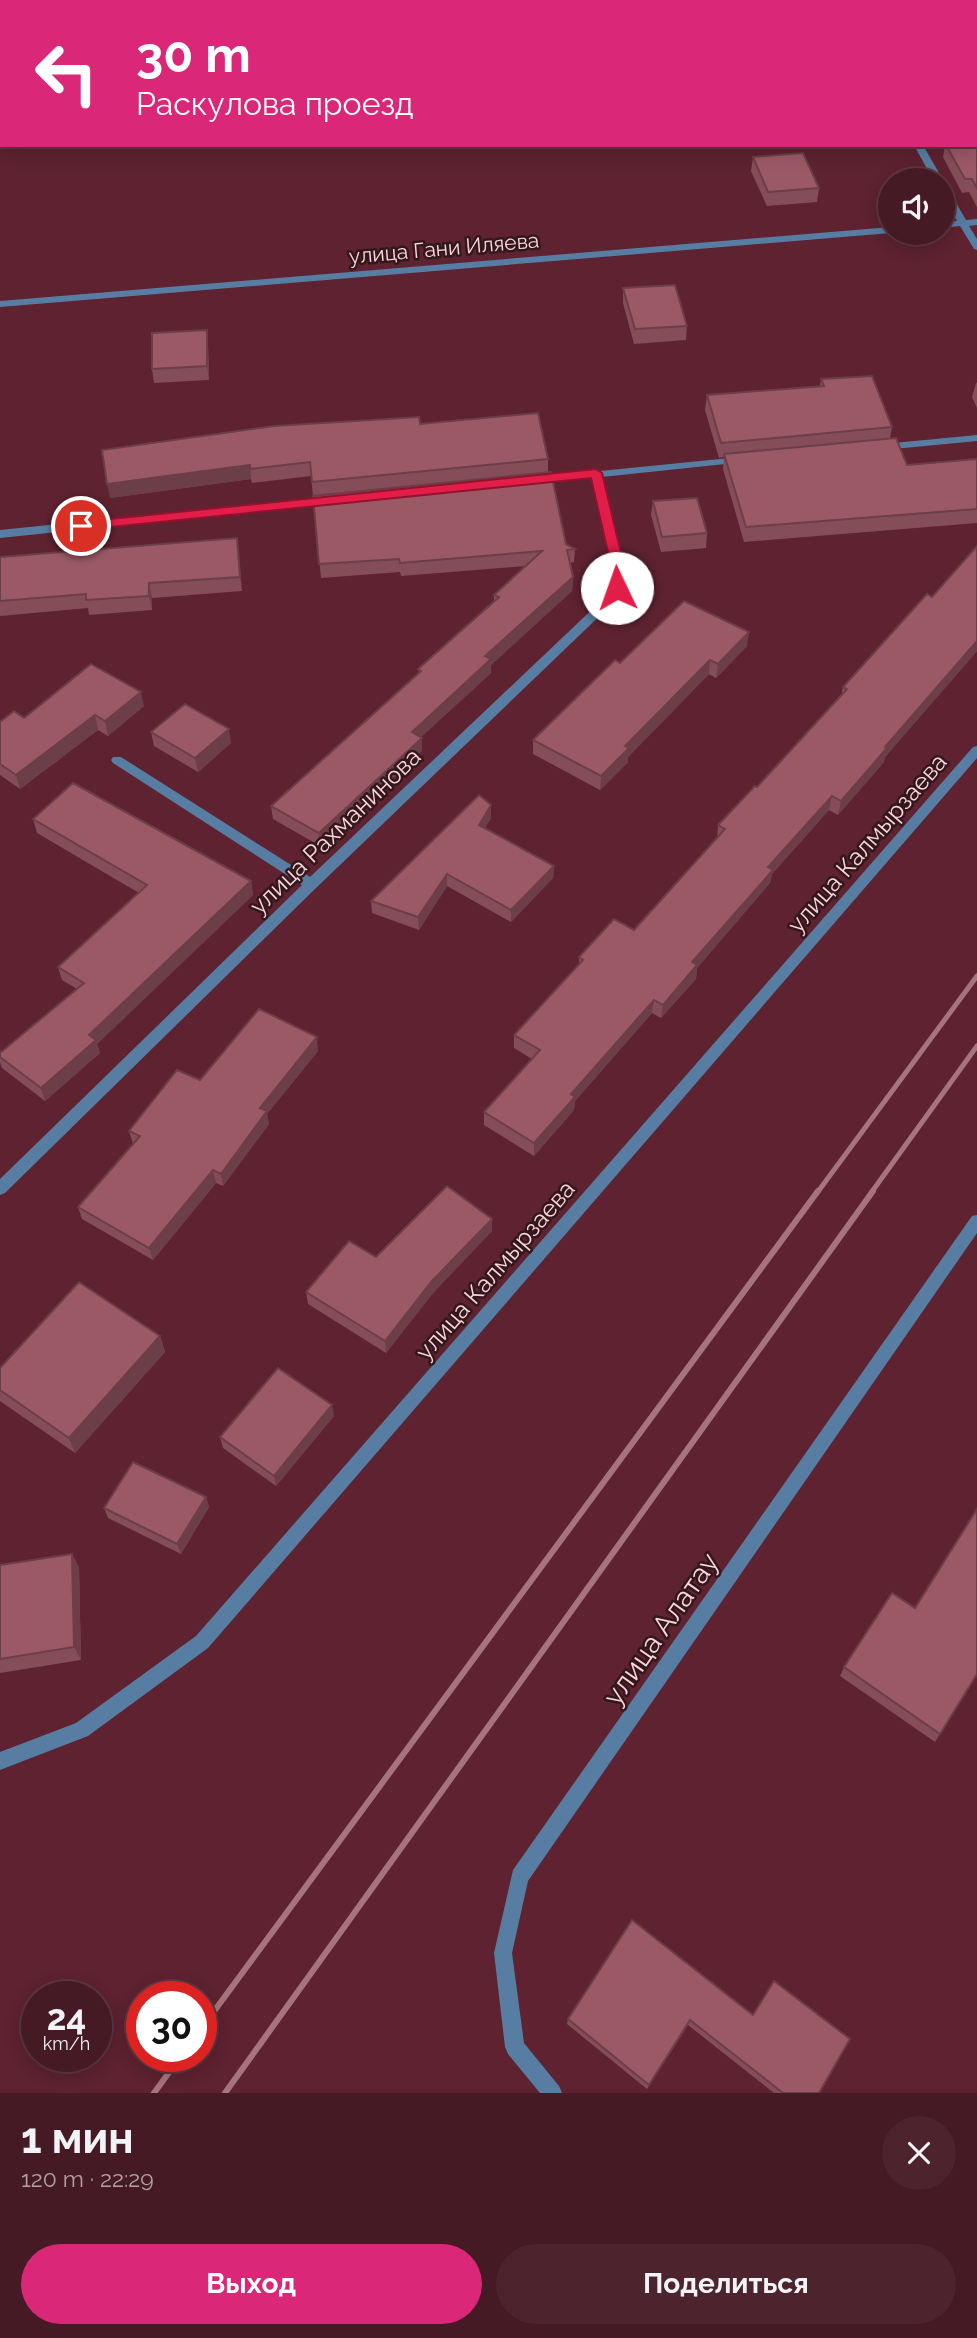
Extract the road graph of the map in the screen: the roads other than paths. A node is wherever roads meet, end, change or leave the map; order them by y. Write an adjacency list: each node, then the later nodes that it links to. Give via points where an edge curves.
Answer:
1 (919, 147): 2 (street)
2 (931, 168)
3 (955, 210): 6 (street)
4 (977, 222): 6 (street)
5 (955, 224): 6 (street)
6 (963, 224): 8 (street)
7 (878, 231): 9 (street, улица Гани Иляева)
8 (977, 247)
9 (0, 304)
10 (977, 438): 11 (street)
11 (868, 448)
12 (759, 458): 13 (street)
13 (596, 473): 14 (street); 19 (street, улица Рахманинова, via 620,574 617,588)
14 (527, 480)
15 (346, 499): 16 (street)
16 (0, 534)
17 (977, 750): 22 (street, улица Калмырзаева, via 202,1642 82,1730)
18 (117, 760): 19 (street)
19 (311, 884): 20 (street, улица Рахманинова)
20 (0, 1189)
21 (977, 1220): 23 (street, улица Алатау, via 520,1877 503,1953 515,2047)
22 (0, 1761)
23 (552, 2093)

